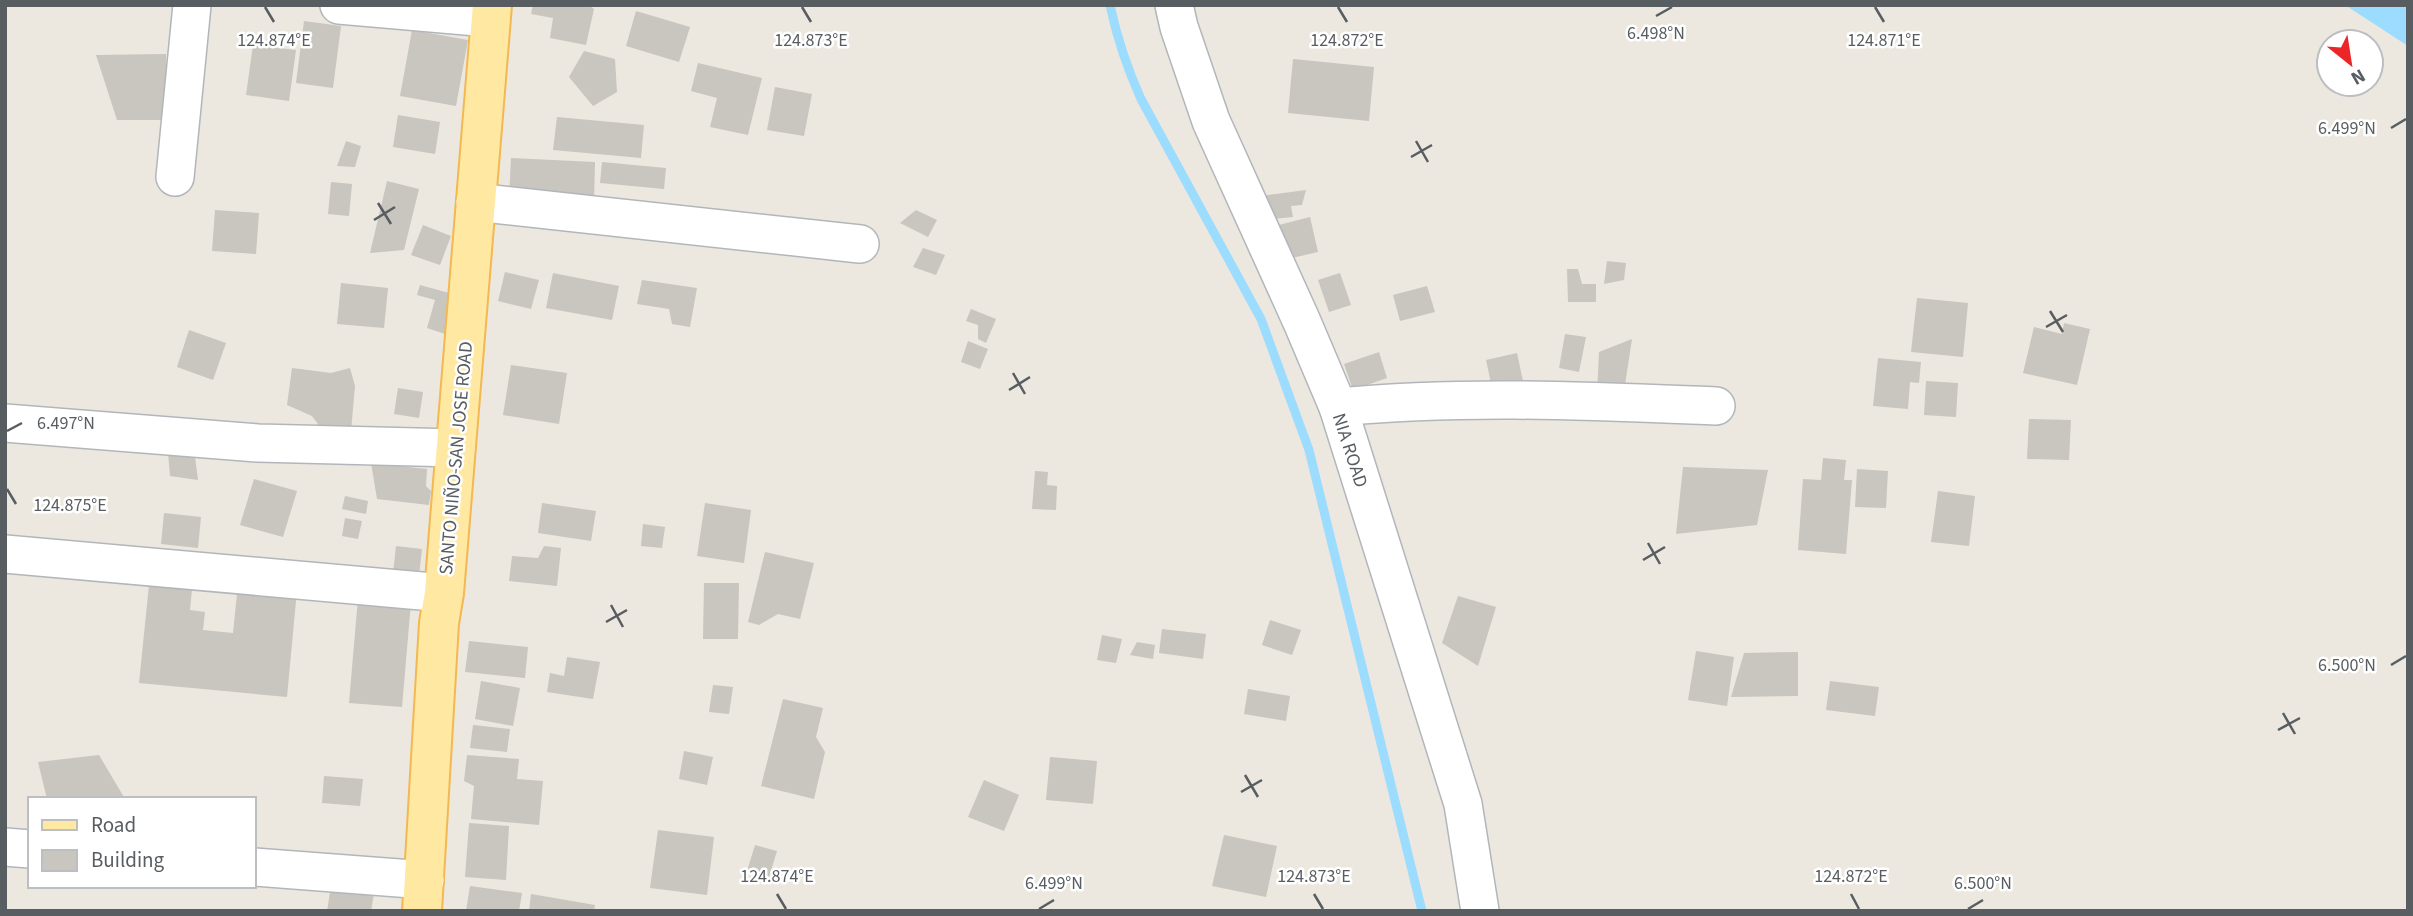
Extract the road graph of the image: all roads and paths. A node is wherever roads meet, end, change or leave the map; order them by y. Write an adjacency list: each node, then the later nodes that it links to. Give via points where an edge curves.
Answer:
1 (191, 5): 5 (street)
2 (338, 5): 4 (street)
3 (1174, 5): 8 (street, NIA ROAD, via 1211,121)
4 (491, 12): 6 (main road, SANTO NIÑO-SAN JOSE ROAD)
5 (175, 177)
6 (475, 202): 7 (street); 11 (main road, SANTO NIÑO-SAN JOSE ROAD)
7 (860, 244)
8 (1338, 407): 9 (street, via 1474,399); 18 (street, NIA ROAD, via 1462,804)
9 (1716, 407)
10 (5, 423): 11 (street, via 258,443)
11 (456, 448): 13 (main road, SANTO NIÑO-SAN JOSE ROAD)
12 (5, 554): 13 (street)
13 (444, 593): 17 (main road, SANTO NIÑO-SAN JOSE ROAD)
14 (5, 847): 15 (street)
15 (28, 849)
16 (256, 867): 17 (street)
17 (423, 895)
18 (1480, 911)

